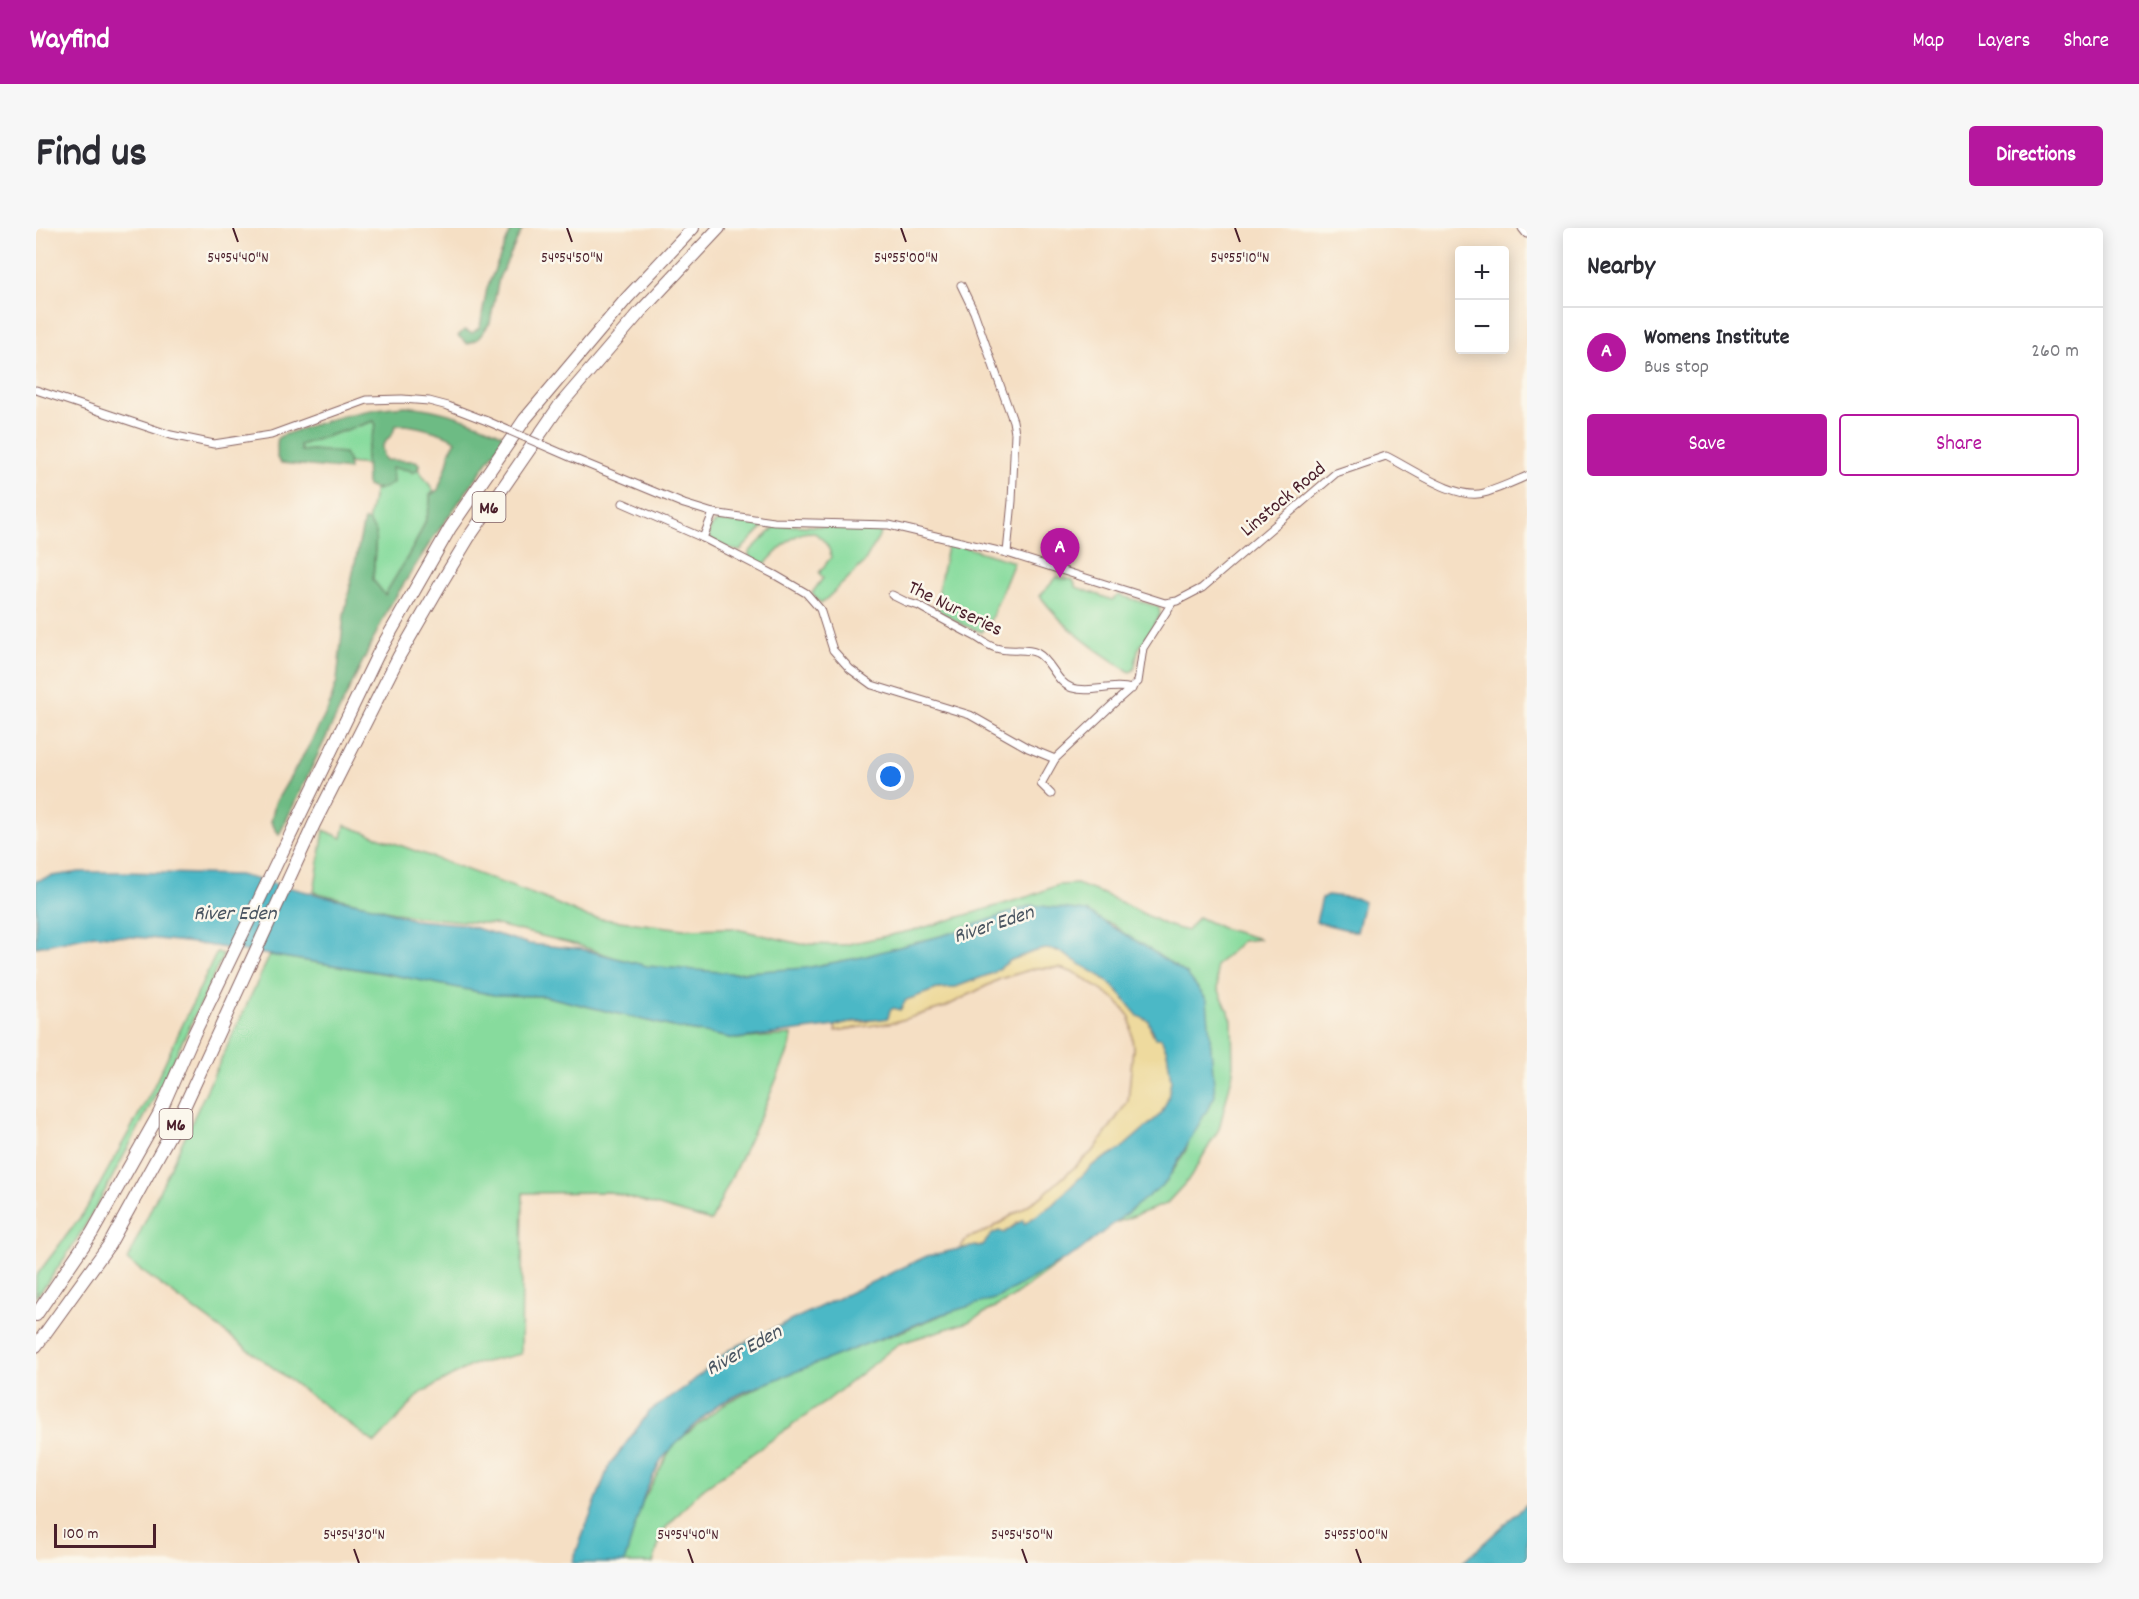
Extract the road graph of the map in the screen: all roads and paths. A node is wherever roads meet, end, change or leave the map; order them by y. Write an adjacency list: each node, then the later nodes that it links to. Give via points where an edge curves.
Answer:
1 (693, 228): 17 (highway, M6, via 627,298 525,418 450,528 378,654 159,1114 92,1233)
2 (719, 228): 18 (highway, M6, via 560,405 469,537 399,656 314,824 179,1118 109,1245)
3 (1523, 228): 4 (main road)
4 (1527, 233)
5 (961, 285): 11 (street, via 1013,421)
6 (36, 390): 9 (street, bridge, via 171,435 214,444 271,435 367,400 429,401)
7 (1527, 476): 13 (street, Linstock Road, via 1483,494 1469,495 1386,456 1346,469 1336,473 1202,588)
8 (623, 503): 10 (street)
9 (713, 513): 10 (street); 11 (street, via 774,522 889,525)
10 (703, 538): 15 (street, via 806,593 820,609 833,650 872,685 970,715)
11 (1007, 553): 13 (street, via 1158,602)
12 (892, 595): 14 (street, The Nurseries, via 997,648 1038,653 1070,687)
13 (1172, 603): 14 (street, via 1143,648 1138,682)
14 (1132, 689): 15 (street)
15 (1054, 759): 16 (street, via 1041,784)
16 (1051, 794)
17 (36, 1315)
18 (36, 1346)

